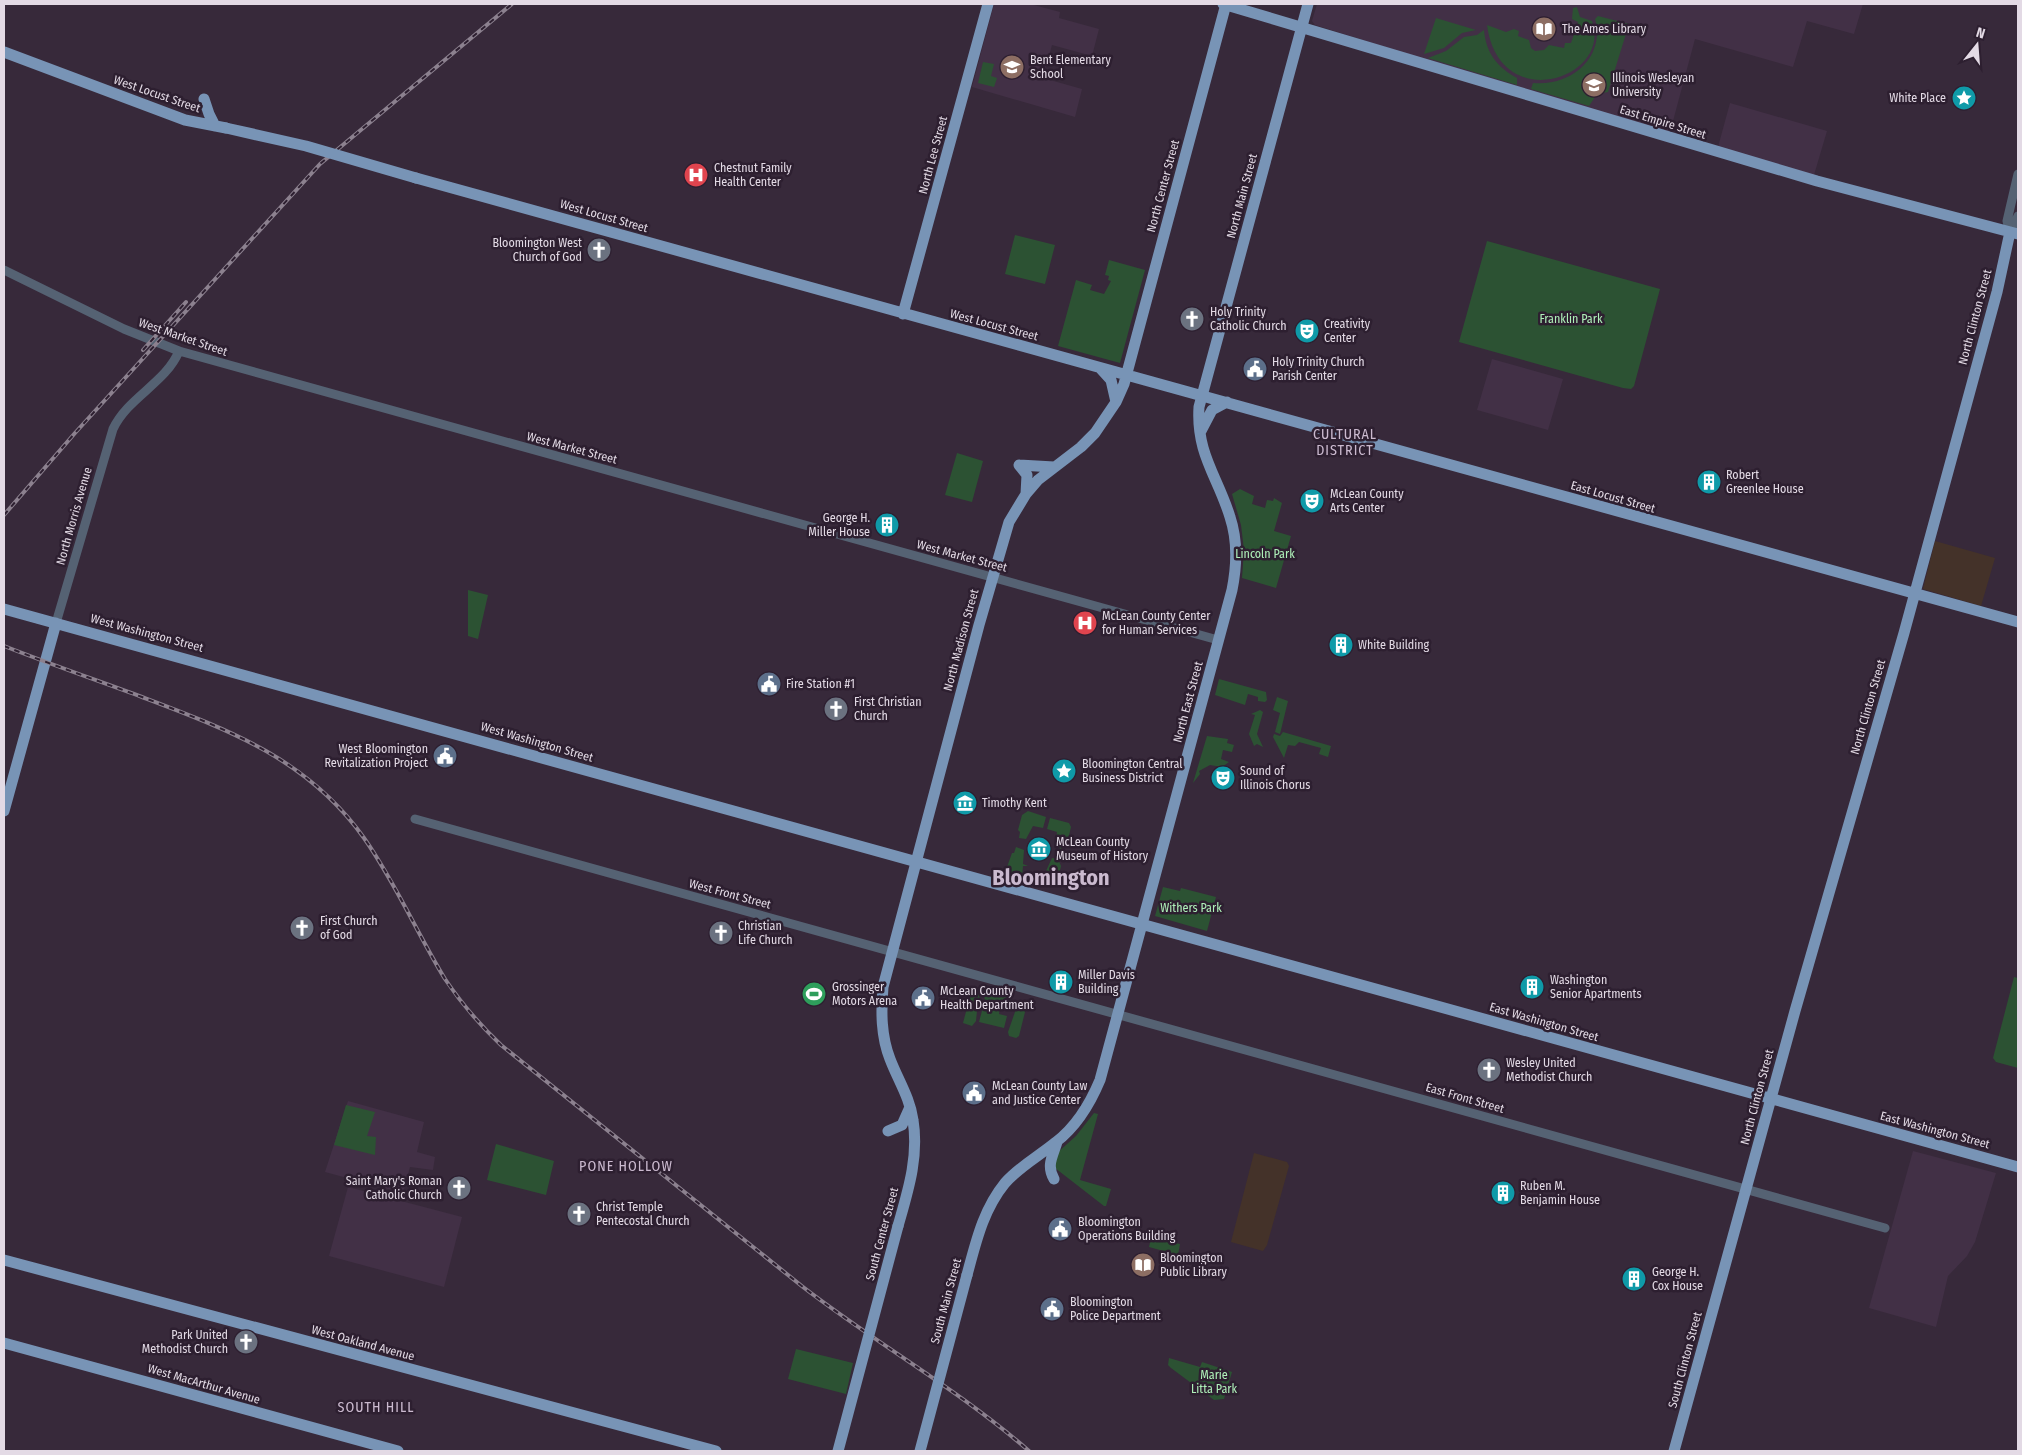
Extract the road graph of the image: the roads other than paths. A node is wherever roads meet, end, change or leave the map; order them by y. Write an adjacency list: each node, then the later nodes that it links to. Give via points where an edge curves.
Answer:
1 (988, 4): 12 (main road, North Lee Street)
2 (1225, 4): 4 (main road, East Empire Street); 15 (main road, North Center Street)
3 (1308, 4): 4 (main road, North Main Street)
4 (1302, 27): 10 (main road, East Empire Street, via 1808,179); 16 (main road, North Main Street)
5 (4, 52): 7 (main road, West Locust Street, via 185,120)
6 (204, 99): 7 (main road, via 208,114)
7 (221, 127): 12 (main road, West Locust Street, bridge, via 306,146)
8 (2018, 174): 10 (street, via 2007,221)
9 (2018, 216): 10 (street)
10 (2014, 233): 23 (main road, North Clinton Street)
11 (4, 270): 13 (street, West Market Street, via 124,329)
12 (903, 314): 14 (main road, West Locust Street)
13 (179, 351): 22 (street, West Market Street); 26 (street, North Morris Avenue, via 170,368 117,421)
14 (1098, 367): 15 (main road, West Locust Street); 17 (main road, via 1111,380)
15 (1126, 375): 16 (main road, West Locust Street); 17 (main road, North Madison Street)
16 (1201, 395): 18 (main road, East Locust Street); 19 (main road, North East Street)
17 (1116, 402): 20 (main road, North Madison Street, via 1089,440)
18 (1227, 402): 19 (main road, via 1212,410); 23 (main road, East Locust Street)
19 (1201, 432): 27 (main road, North East Street, via 1205,458 1230,516 1236,546 1234,580)
20 (1054, 467): 21 (main road, North Madison Street); 21 (main road, via 1018,465 1026,474)
21 (1026, 494): 22 (main road, North Madison Street, via 1009,522)
22 (992, 577): 27 (street, West Market Street); 30 (main road, North Madison Street)
23 (1914, 594): 25 (main road, East Locust Street); 37 (main road, North Clinton Street)
24 (4, 609): 26 (main road, West Washington Street)
25 (2018, 622)
26 (56, 623): 28 (main road, North Morris Avenue); 30 (main road, West Washington Street)
27 (1218, 640): 32 (main road, North East Street)
28 (4, 811)
29 (415, 819): 33 (street, West Front Street)
30 (916, 863): 31 (main road, West Washington Street); 33 (main road, North Madison Street)
31 (1063, 903): 32 (main road, East Washington Street)
32 (1142, 925): 35 (main road, North East Street); 37 (main road, East Washington Street)
33 (892, 952): 34 (street, West Front Street); 36 (main road, North Madison Street, via 883,987)
34 (1039, 993): 35 (street, East Front Street)
35 (1118, 1015): 40 (main road, North East Street, via 1093,1096 1075,1125); 43 (street, East Front Street)
36 (882, 1024): 38 (main road, South Center Street, via 889,1057)
37 (1771, 1099): 41 (main road, East Washington Street); 43 (main road, North Clinton Street)
38 (910, 1107): 39 (main road, via 902,1125); 49 (main road, South Center Street, bridge, via 916,1152)
39 (888, 1131)
40 (1057, 1142): 42 (main road, via 1050,1160); 50 (main road, South Main Street, bridge, via 1020,1168 988,1209 977,1238)
41 (2018, 1167)
42 (1054, 1179)
43 (1746, 1189): 44 (street, East Front Street); 51 (main road, South Clinton Street)
44 (1885, 1228)
45 (4, 1260): 48 (main road, West Oakland Avenue)
46 (4, 1343): 47 (main road, West MacArthur Avenue)
47 (398, 1451)
48 (716, 1451)
49 (838, 1451)
50 (920, 1451)
51 (1674, 1451)

